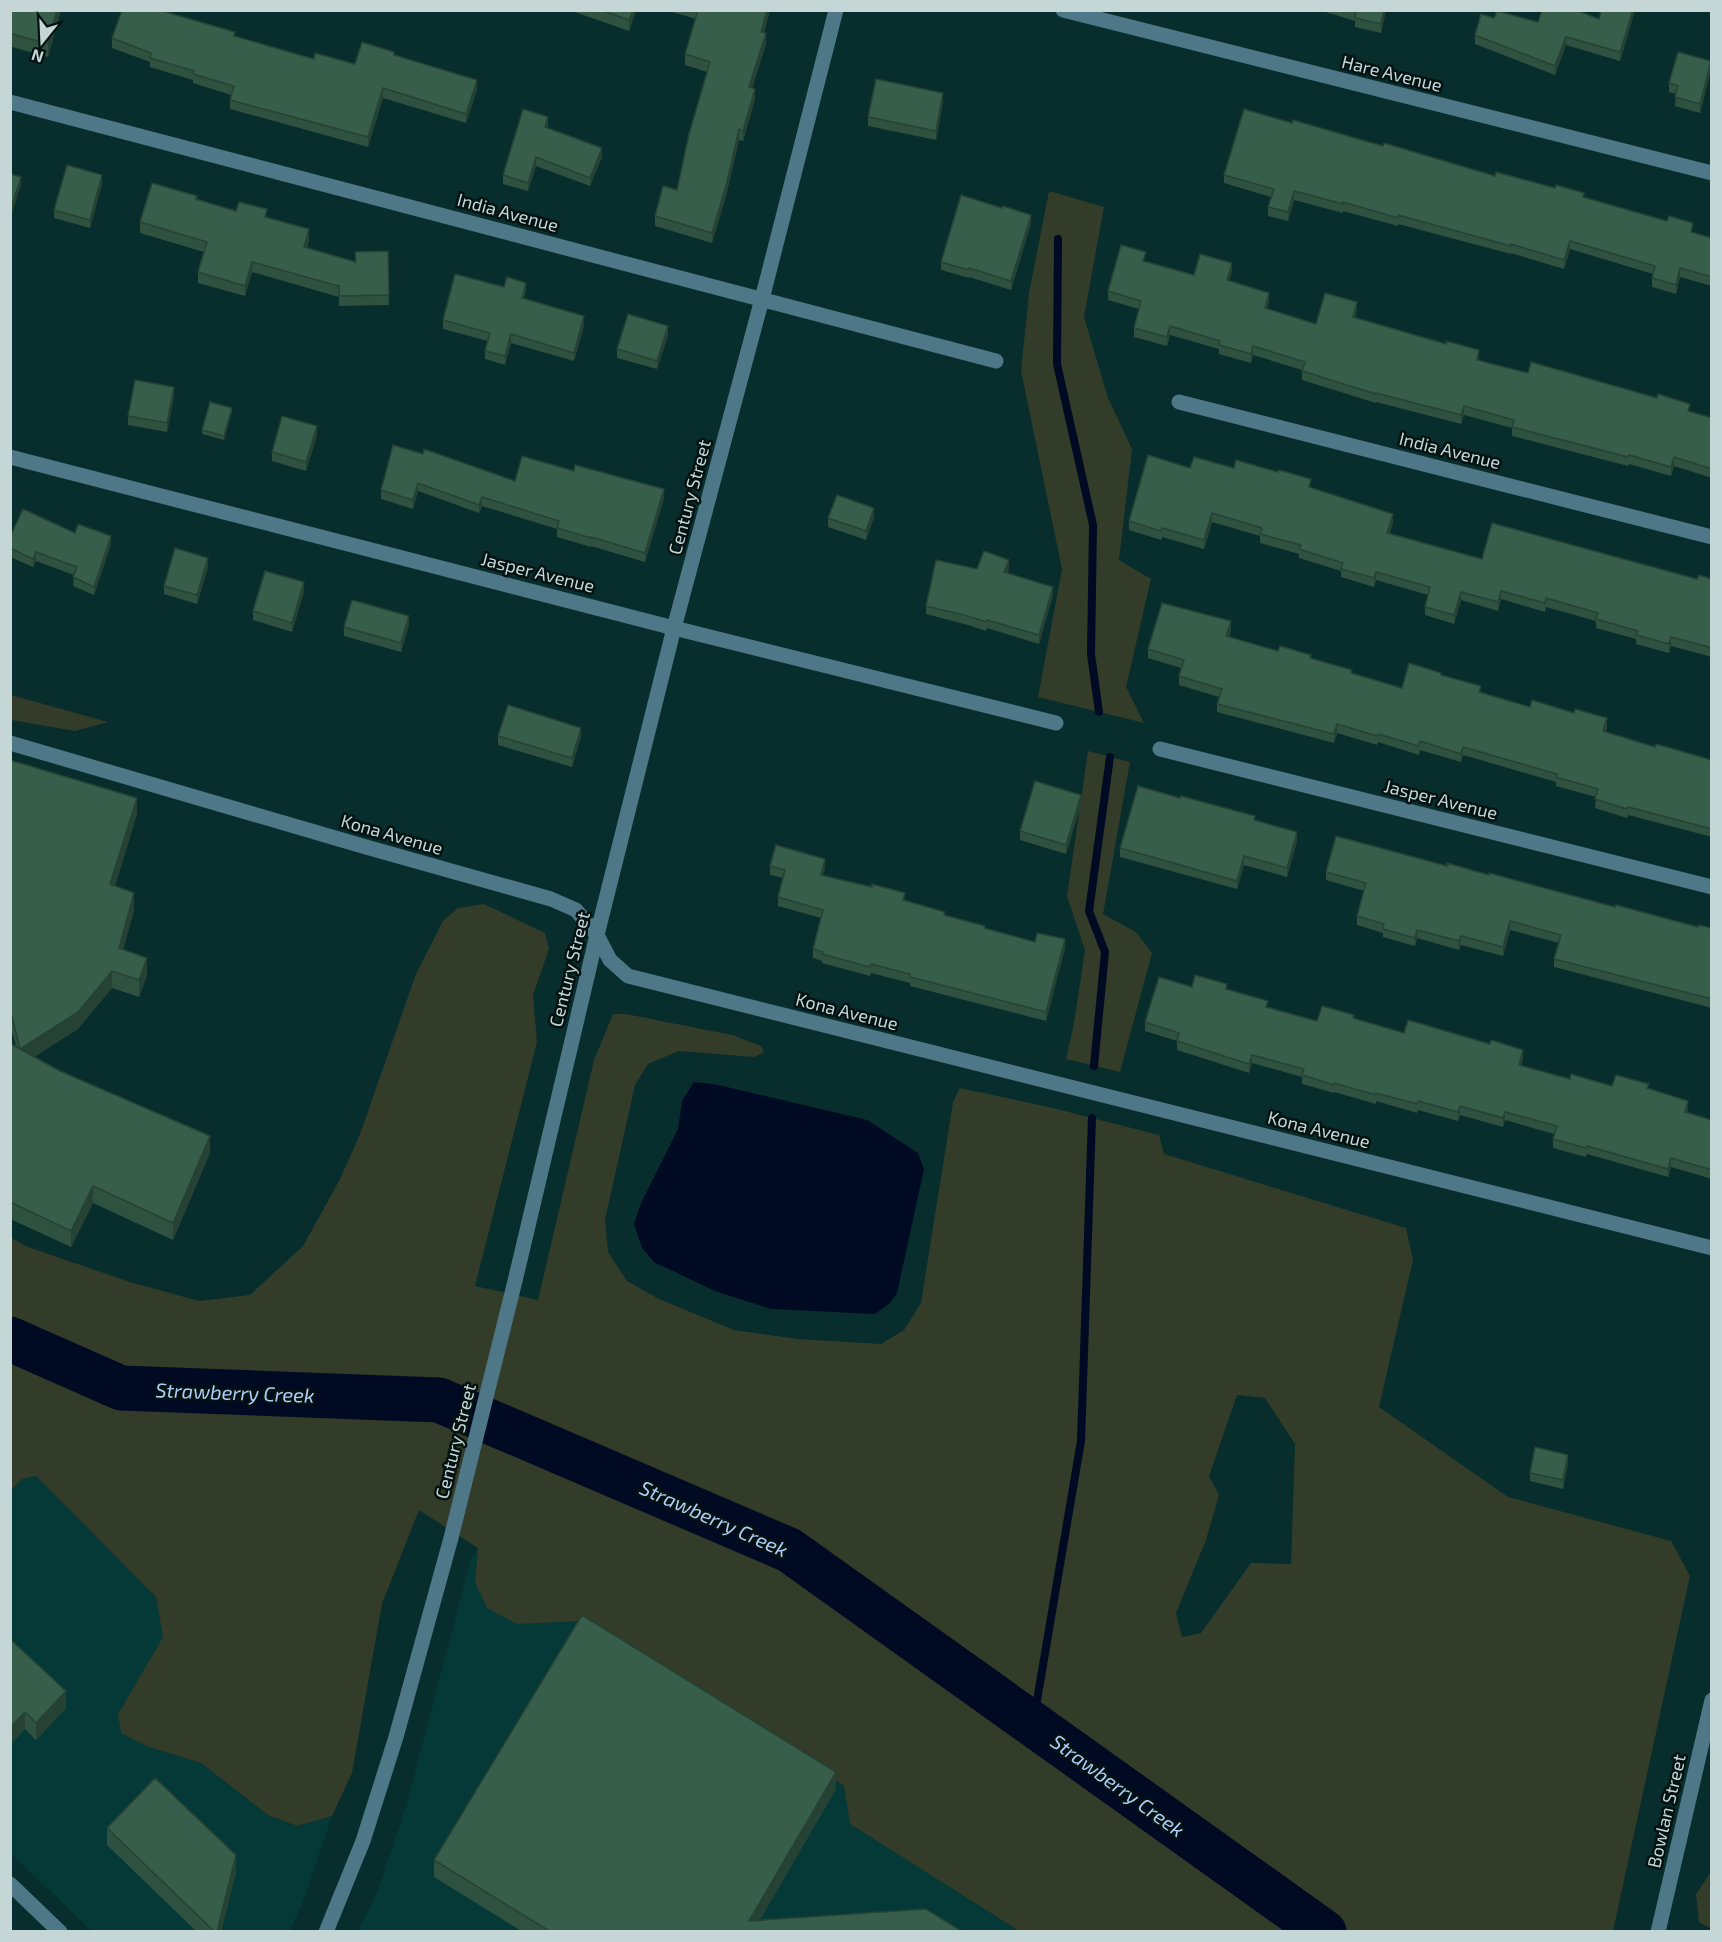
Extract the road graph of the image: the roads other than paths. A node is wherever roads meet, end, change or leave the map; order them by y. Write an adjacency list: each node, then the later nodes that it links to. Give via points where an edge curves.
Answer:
1 (836, 10): 5 (street, Century Street)
2 (1063, 10): 4 (street, Hare Avenue)
3 (10, 102): 5 (street, India Avenue)
4 (1712, 172)
5 (762, 299): 6 (street, India Avenue); 10 (street, Century Street)
6 (996, 361)
7 (1179, 402): 9 (street, India Avenue)
8 (10, 457): 10 (street, Jasper Avenue)
9 (1712, 537)
10 (674, 628): 11 (street, Jasper Avenue); 15 (street, Century Street)
11 (1056, 723)
12 (10, 743): 15 (street, Kona Avenue, via 551,899 576,910)
13 (1160, 749): 14 (street, Jasper Avenue)
14 (1712, 887)
15 (597, 935): 16 (street, Kona Avenue, via 610,960 628,976); 20 (street, Century Street, via 451,1538 396,1737 363,1841)
16 (1712, 1248)
17 (1712, 1700): 21 (street, Bowlan Street)
18 (10, 1884): 19 (street)
19 (60, 1932)
20 (326, 1932)
21 (1658, 1932)

